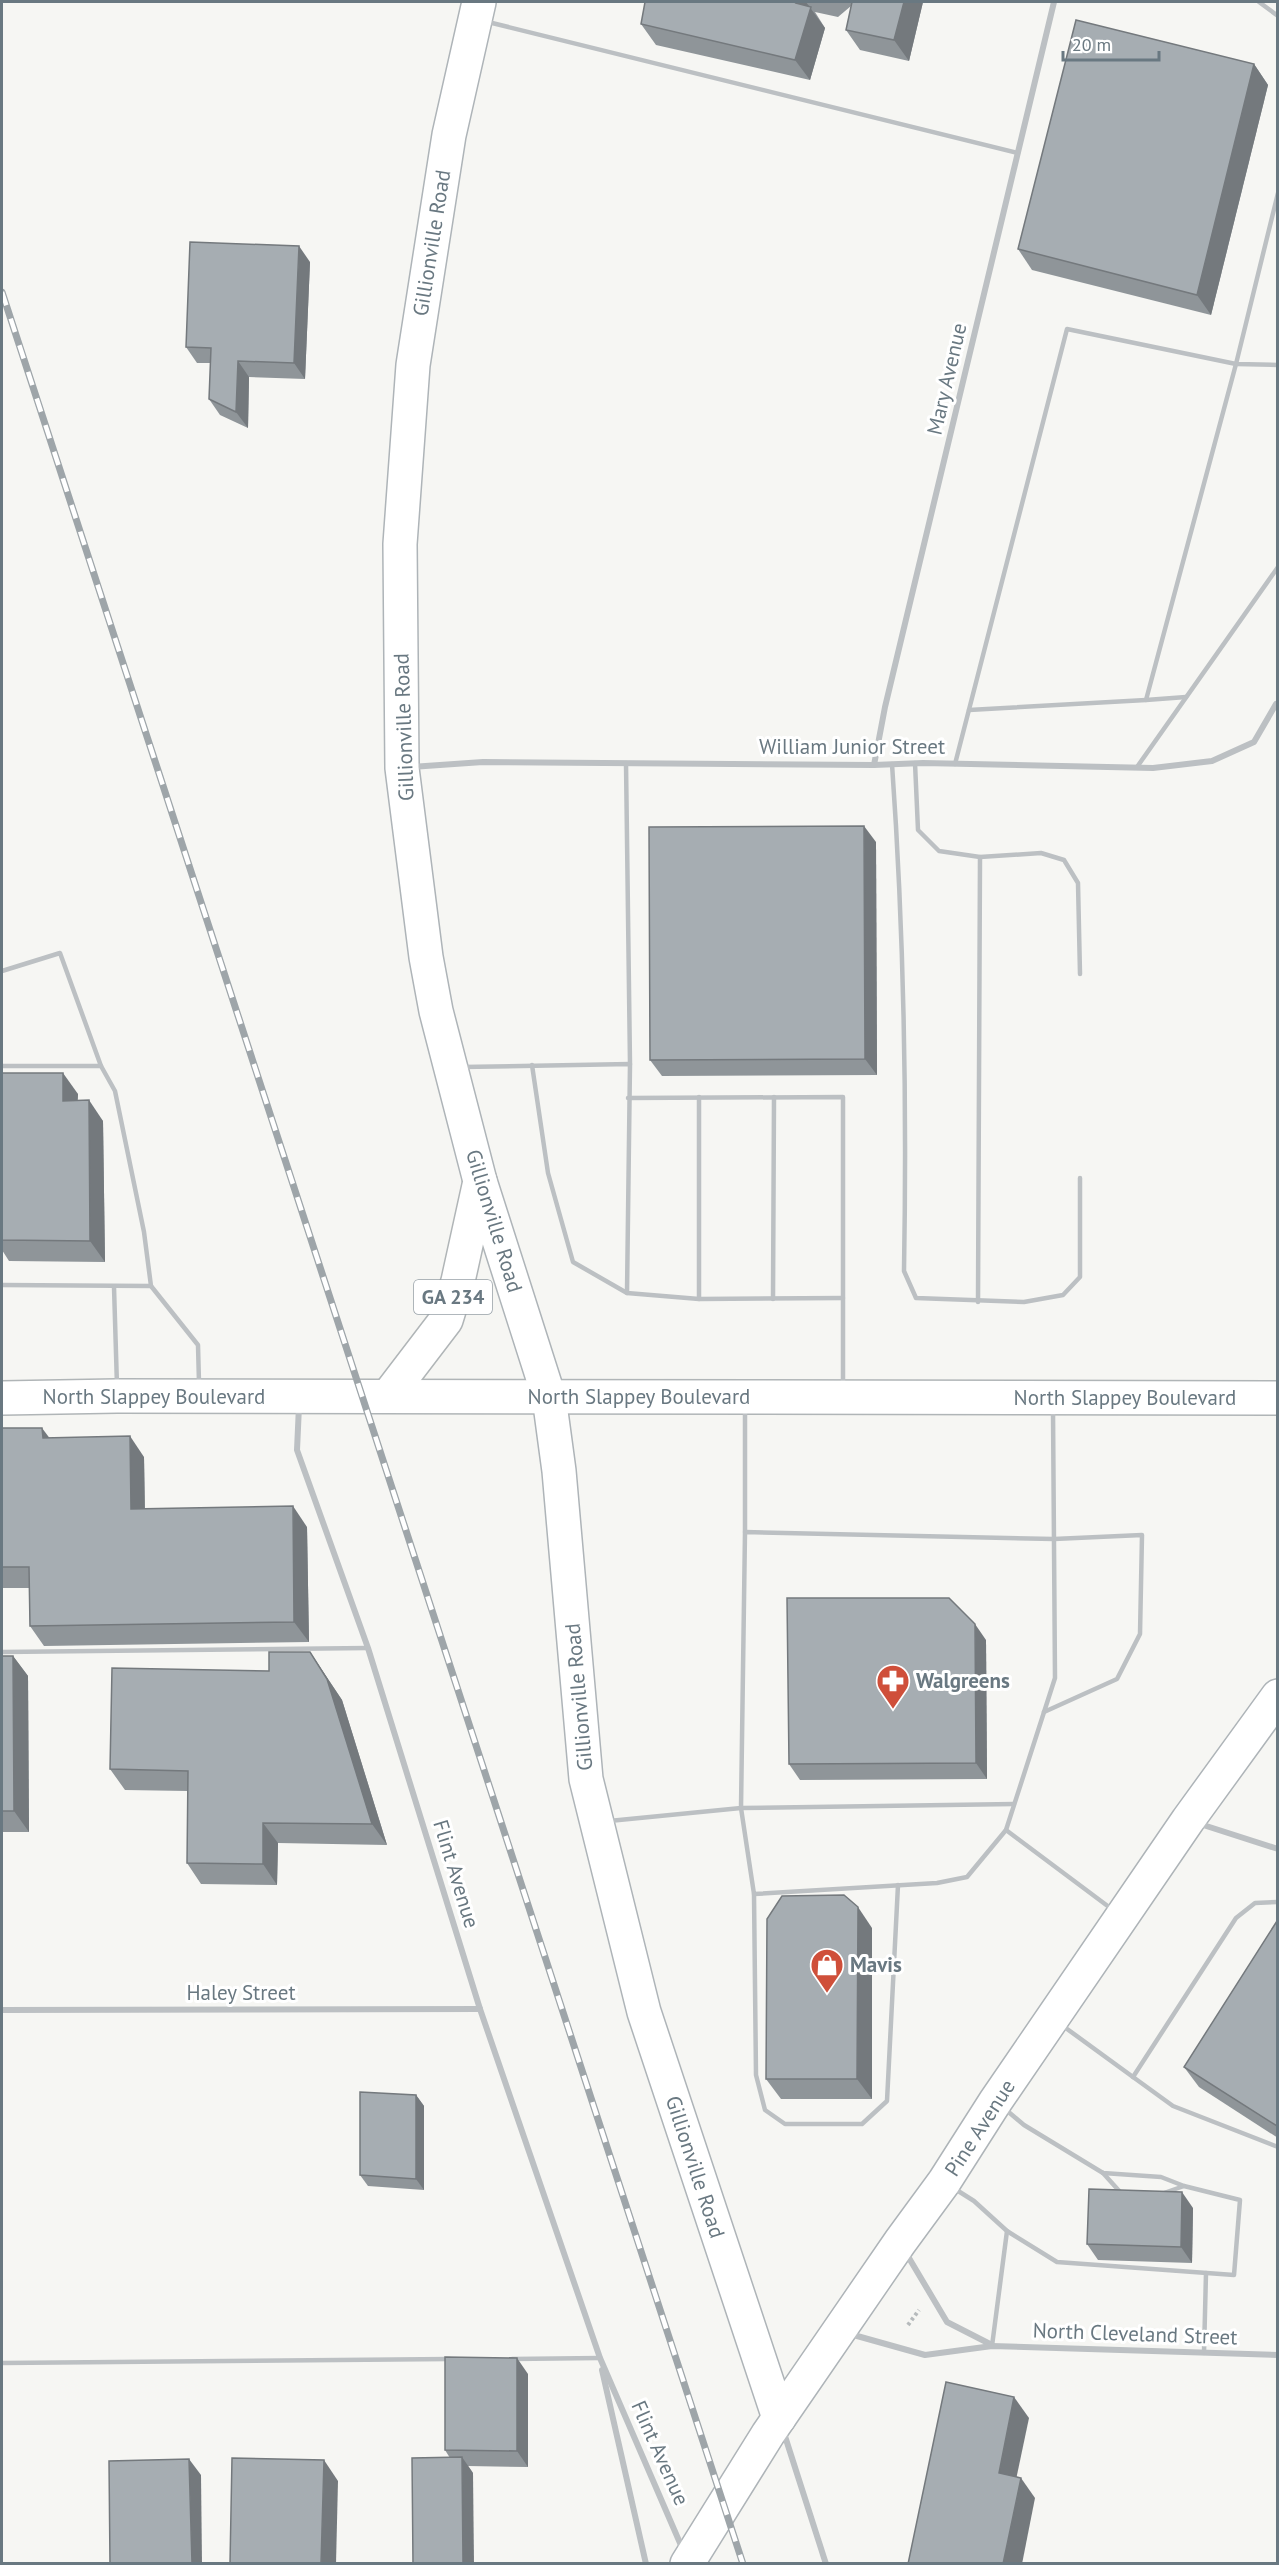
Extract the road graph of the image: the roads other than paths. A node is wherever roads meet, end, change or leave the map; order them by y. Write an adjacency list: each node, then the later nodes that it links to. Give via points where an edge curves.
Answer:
1 (1054, 2): 5 (street, Mary Avenue)
2 (1259, 2): 4 (lane)
3 (477, 10): 5 (lane); 20 (main road, Gillionville Road / GA 234, via 449,135 413,365 399,544)
4 (1278, 16)
5 (1018, 153): 18 (street, Mary Avenue)
6 (1278, 193): 7 (lane)
7 (1236, 364): 8 (lane); 11 (lane); 13 (lane, via 1066,329)
8 (1278, 365)
9 (1278, 567): 10 (lane)
10 (1186, 697): 11 (lane); 19 (lane)
11 (1146, 700): 13 (lane)
12 (1277, 705): 19 (street, William Junior Street, via 1254,742 1212,761)
13 (969, 711): 17 (lane)
14 (626, 763): 18 (street, William Junior Street); 20 (street, William Junior Street, via 483,762); 24 (lane)
15 (915, 763): 16 (street, William Junior Street); 17 (street, William Junior Street); 21 (lane, via 918,830 939,851)
16 (892, 764): 18 (street, William Junior Street); 41 (lane, via 906,1060 904,1271 916,1298)
17 (955, 764): 19 (street, William Junior Street)
18 (874, 765)
19 (1137, 767)
20 (402, 768): 28 (main road, Gillionville Road / GA 234, via 426,957)
21 (980, 858): 23 (lane, via 1041,853 1064,860 1078,883); 41 (lane)
22 (2, 971): 27 (lane, via 60,953)
23 (1080, 974)
24 (630, 1064): 25 (lane); 31 (lane)
25 (532, 1065): 28 (lane); 37 (lane, via 548,1173 573,1262)
26 (2, 1066): 27 (lane)
27 (101, 1066): 35 (lane, via 116,1091)
28 (450, 1068): 33 (main road, Gillionville Road / GA 234)
29 (699, 1097): 30 (lane); 31 (lane); 39 (lane)
30 (774, 1097): 38 (lane, via 843,1097); 40 (lane)
31 (628, 1098): 37 (lane)
32 (1080, 1178): 41 (lane, via 1080,1277 1063,1295 1024,1302)
33 (480, 1181): 45 (main road, GA 234, via 446,1320); 46 (main road, Gillionville Road / GA 234)
34 (2, 1286): 36 (lane)
35 (151, 1286): 36 (lane); 43 (lane, via 198,1345)
36 (114, 1287): 42 (lane)
37 (627, 1293): 39 (lane)
38 (843, 1298): 40 (lane); 48 (lane)
39 (699, 1299): 40 (lane)
40 (773, 1299)
41 (978, 1302)
42 (117, 1395): 43 (main road, North Slappey Boulevard); 49 (main road, North Slappey Boulevard)
43 (200, 1396): 44 (main road, North Slappey Boulevard)
44 (299, 1396): 45 (main road, North Slappey Boulevard); 54 (street, Flint Avenue, via 297,1450)
45 (388, 1396): 46 (main road, North Slappey Boulevard)
46 (549, 1397): 47 (main road, North Slappey Boulevard); 61 (main road, Gillionville Road, via 560,1471 586,1779)
47 (744, 1397): 48 (main road, North Slappey Boulevard); 52 (lane)
48 (843, 1397): 50 (main road, North Slappey Boulevard)
49 (2, 1398)
50 (1053, 1398): 51 (main road, North Slappey Boulevard); 53 (lane)
51 (1277, 1399)
52 (745, 1532): 53 (lane); 59 (lane)
53 (1054, 1539): 57 (lane, via 1055,1678); 57 (lane, via 1142,1535 1140,1634 1117,1679)
54 (369, 1648): 55 (lane); 68 (street, Flint Avenue)
55 (2, 1652)
56 (1278, 1696): 60 (main road, Pine Avenue)
57 (1044, 1712): 58 (lane)
58 (1014, 1804): 59 (lane); 62 (lane)
59 (741, 1808): 61 (lane); 65 (lane)
60 (1188, 1820): 63 (street); 67 (main road, Pine Avenue)
61 (597, 1822): 90 (main road, Gillionville Road, via 645,2012)
62 (1006, 1830): 64 (lane, via 967,1877); 67 (lane)
63 (1278, 1849)
64 (898, 1885): 65 (lane); 65 (lane, via 887,2101 862,2124 785,2124 765,2110 756,2075)
65 (754, 1894)
66 (1278, 1902): 71 (lane, via 1255,1903 1236,1917)
67 (1123, 1917): 70 (main road, Pine Avenue)
68 (480, 2009): 69 (street, Haley Street); 86 (street, Flint Avenue)
69 (2, 2010)
70 (1053, 2019): 71 (lane); 72 (main road, Pine Avenue)
71 (1133, 2077): 73 (lane, via 1173,2106)
72 (995, 2102): 74 (lane, via 1024,2125); 75 (main road, Pine Avenue)
73 (1278, 2147)
74 (1103, 2173): 76 (lane, via 1161,2177); 77 (lane, via 1118,2192)
75 (944, 2182): 79 (lane, via 974,2201); 80 (main road, Pine Avenue)
76 (1184, 2186): 78 (lane); 81 (lane, via 1240,2200 1234,2275)
77 (1125, 2193)
78 (1154, 2196)
79 (1007, 2231): 81 (lane, via 1057,2262); 83 (lane)
80 (900, 2242): 82 (main road, Pine Avenue); 83 (street, North Cleveland Street, via 947,2322)
81 (1206, 2273): 84 (lane)
82 (838, 2331): 83 (street, North Cleveland Street, via 925,2355); 90 (main road, Pine Avenue)
83 (992, 2346): 84 (street, North Cleveland Street)
84 (1204, 2352): 85 (street, North Cleveland Street)
85 (1278, 2355)
86 (600, 2358): 88 (lane); 91 (street, Flint Avenue); 92 (street, Flint Avenue)
87 (456, 2359): 89 (lane)
88 (504, 2359)
89 (2, 2363)
90 (779, 2418): 91 (main road, Pine Avenue); 93 (street)
91 (688, 2563)
92 (646, 2564)
93 (826, 2564)

